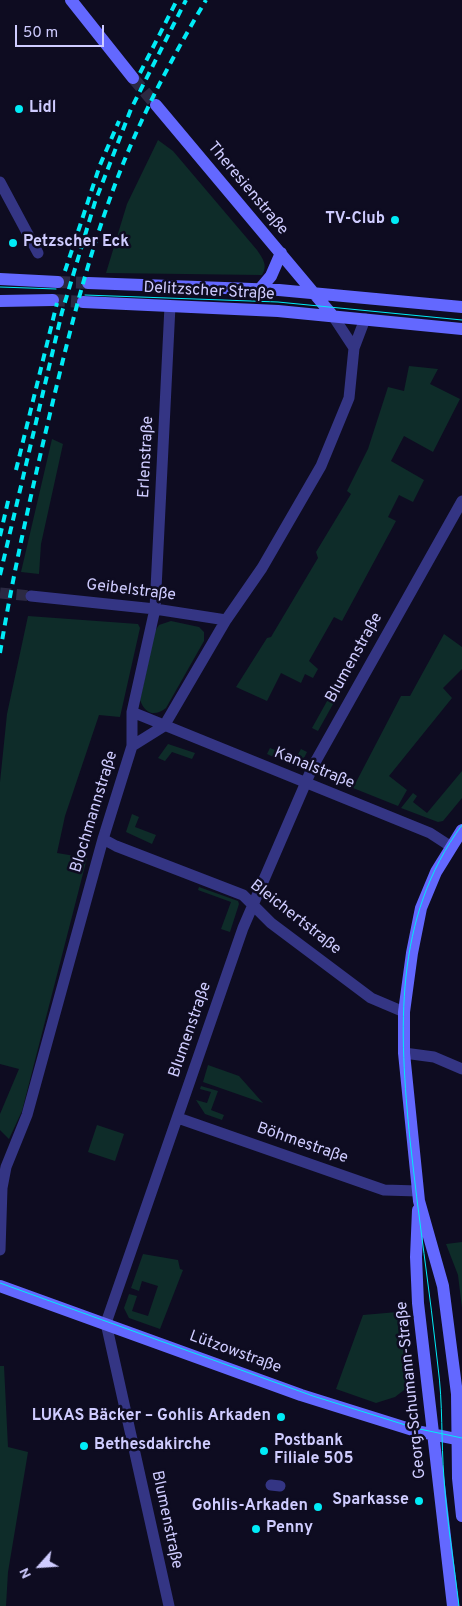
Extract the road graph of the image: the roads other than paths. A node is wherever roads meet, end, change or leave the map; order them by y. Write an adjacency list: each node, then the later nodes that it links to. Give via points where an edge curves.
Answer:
1 (71, 0): 2 (main road)
2 (133, 78)
3 (156, 105): 6 (main road, Theresienstraße)
4 (0, 182): 5 (street)
5 (38, 253)
6 (281, 253): 10 (main road, via 271,276); 11 (main road, Theresienstraße)
7 (0, 280): 8 (main road)
8 (58, 282)
9 (88, 284): 10 (main road, Delitzscher Straße)
10 (260, 290): 11 (main road, Delitzscher Straße)
11 (314, 292): 16 (main road, Delitzscher Straße); 17 (main road)
12 (53, 300): 13 (main road)
13 (0, 301)
14 (83, 302): 15 (main road, Delitzscher Straße)
15 (170, 306): 17 (main road, Delitzscher Straße); 23 (street, Erlenstraße)
16 (462, 307)
17 (333, 316): 18 (main road, Delitzscher Straße); 20 (street)
18 (365, 319): 19 (main road, Delitzscher Straße); 20 (street, Blochmannstraße)
19 (462, 329)
20 (354, 348): 24 (street, Blochmannstraße, via 348,398 321,466 262,568)
21 (462, 501): 28 (street, Blumenstraße)
22 (31, 596): 23 (street, Geibelstraße)
23 (155, 609): 24 (street, Geibelstraße); 25 (street, Erlenstraße)
24 (226, 620): 26 (street, Blochmannstraße)
25 (132, 712): 26 (street, Kanalstraße); 27 (street, Erlenstraße)
26 (164, 726): 27 (street, Blochmannstraße); 28 (street, Kanalstraße)
27 (132, 746): 30 (street, Blochmannstraße)
28 (305, 783): 31 (street, Kanalstraße, via 430,833); 32 (street, Blumenstraße)
29 (462, 830): 31 (main road, Georg-Schumann-Straße)
30 (103, 839): 32 (street, Bleichertstraße, via 243,895); 38 (street, Blochmannstraße, via 27,1115 6,1167)
31 (450, 846): 33 (main road, Georg-Schumann-Straße, via 421,908)
32 (254, 906): 33 (street, Bleichertstraße, via 271,923 371,998); 36 (street, Blumenstraße, via 243,928)
33 (404, 1012): 34 (main road, Georg-Schumann-Straße)
34 (404, 1053): 35 (street, via 434,1057); 37 (main road, Georg-Schumann-Straße)
35 (462, 1069)
36 (178, 1118): 37 (street, Böhmestraße, via 384,1190); 40 (street, Blumenstraße)
37 (418, 1196): 41 (main road, Georg-Schumann-Straße, via 418,1303); 42 (main road, Georg-Schumann-Straße, via 443,1286)
38 (0, 1250)
39 (0, 1286): 40 (main road, Lützowstraße)
40 (106, 1323): 41 (main road, Lützowstraße, via 301,1395); 44 (street, Blumenstraße)
41 (433, 1435): 42 (main road, Lützowstraße); 45 (main road, Georg-Schumann-Straße)
42 (460, 1440): 43 (main road, Georg-Schumann-Straße, via 458,1478)
43 (462, 1516)
44 (169, 1606)
45 (453, 1606)

